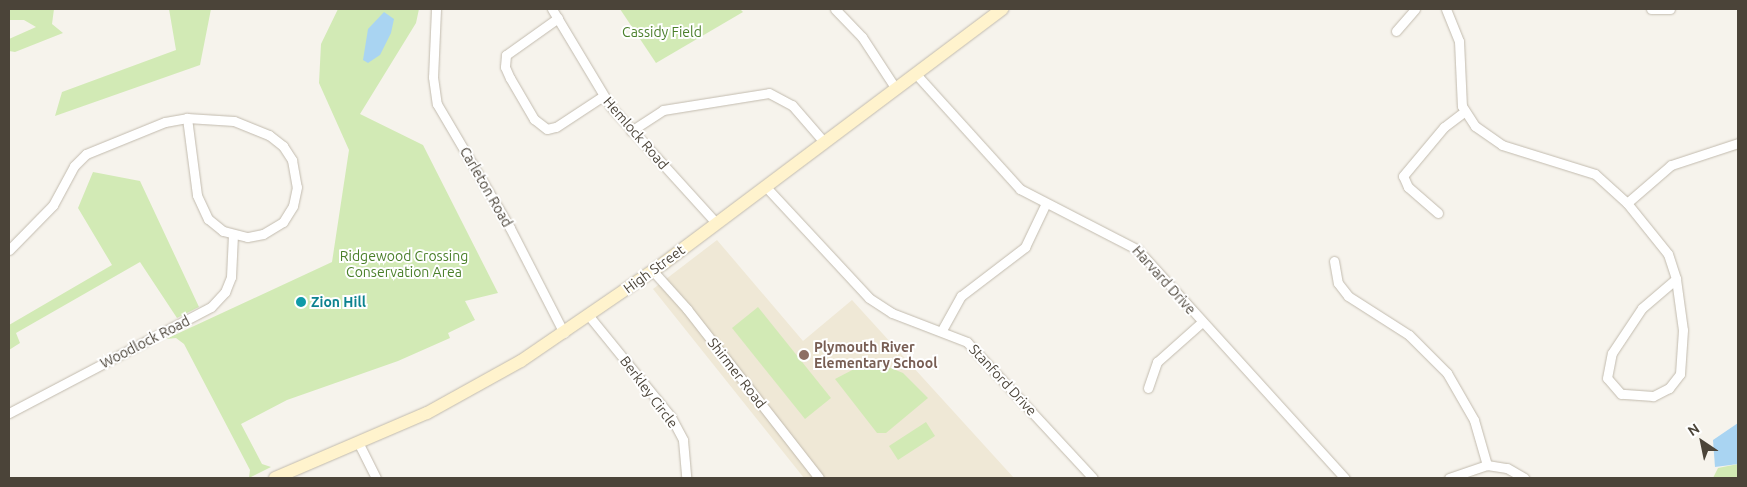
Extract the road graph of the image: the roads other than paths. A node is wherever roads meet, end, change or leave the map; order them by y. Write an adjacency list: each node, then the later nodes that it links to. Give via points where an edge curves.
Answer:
1 (436, 9): 32 (street, Carleton Road, via 437,104 510,228)
2 (552, 9): 9 (street, Hemlock Road)
3 (835, 9): 12 (street, via 862,37)
4 (1002, 9): 11 (main road, High Street)
5 (1415, 9): 10 (street)
6 (1446, 9): 14 (street, via 1459,41 1459,93)
7 (1651, 9): 8 (street)
8 (1670, 9)
9 (558, 18): 13 (street, Hemlock Road); 13 (street, via 506,55 504,67 515,87 534,119 547,128 560,125)
10 (1396, 32)
11 (916, 74): 12 (main road, High Street); 21 (street, Harvard Drive, via 1007,176)
12 (896, 88): 17 (main road, High Street)
13 (603, 96): 16 (street, Hemlock Road)
14 (1464, 112): 20 (street, via 1492,140 1596,174); 22 (street, via 1444,127 1403,176 1408,187)
15 (187, 118): 24 (street, via 200,203 214,225); 24 (street, via 215,118 251,126 276,140 292,160 297,187 290,213 263,234); 25 (street, via 165,122 86,154 74,166 53,205)
16 (631, 131): 17 (street, via 663,110 769,93 792,105); 23 (street, Hemlock Road)
17 (824, 142): 19 (main road, High Street)
18 (1738, 143): 20 (street, via 1671,166)
19 (766, 187): 23 (main road, High Street); 31 (street, Stanford Drive, via 868,298 892,313)
20 (1627, 203): 28 (street, via 1665,247)
21 (1045, 205): 30 (street, Harvard Drive, via 1128,242); 31 (street, via 1025,247 961,296)
22 (1438, 213)
23 (716, 223): 27 (main road, High Street)
24 (233, 235): 34 (street, Woodlock Road, via 232,277 225,292 211,307)
25 (9, 250)
26 (1334, 261): 36 (street, via 1338,283 1348,296 1409,336 1447,373 1474,420)
27 (653, 271): 29 (main road, High Street); 40 (street, Shirmer Road, via 688,309)
28 (1676, 278): 28 (street, via 1684,351 1680,374 1668,388 1653,396 1634,397 1614,391 1606,372 1618,341 1642,308)
29 (589, 316): 32 (main road, High Street); 39 (street, Berkley Circle, via 671,417 683,440)
30 (1202, 322): 33 (street, via 1157,362); 42 (street, Harvard Drive)
31 (942, 330): 41 (street, Stanford Drive, via 976,350)
32 (564, 333): 35 (main road, High Street, via 450,402)
33 (1148, 388)
34 (9, 413)
35 (358, 442): 37 (main road, High Street); 38 (street)
36 (1487, 465): 43 (street); 44 (street, via 1507,468)
37 (275, 478)
38 (376, 478)
39 (686, 478)
40 (819, 478)
41 (1093, 478)
42 (1345, 478)
43 (1449, 478)
44 (1524, 478)

